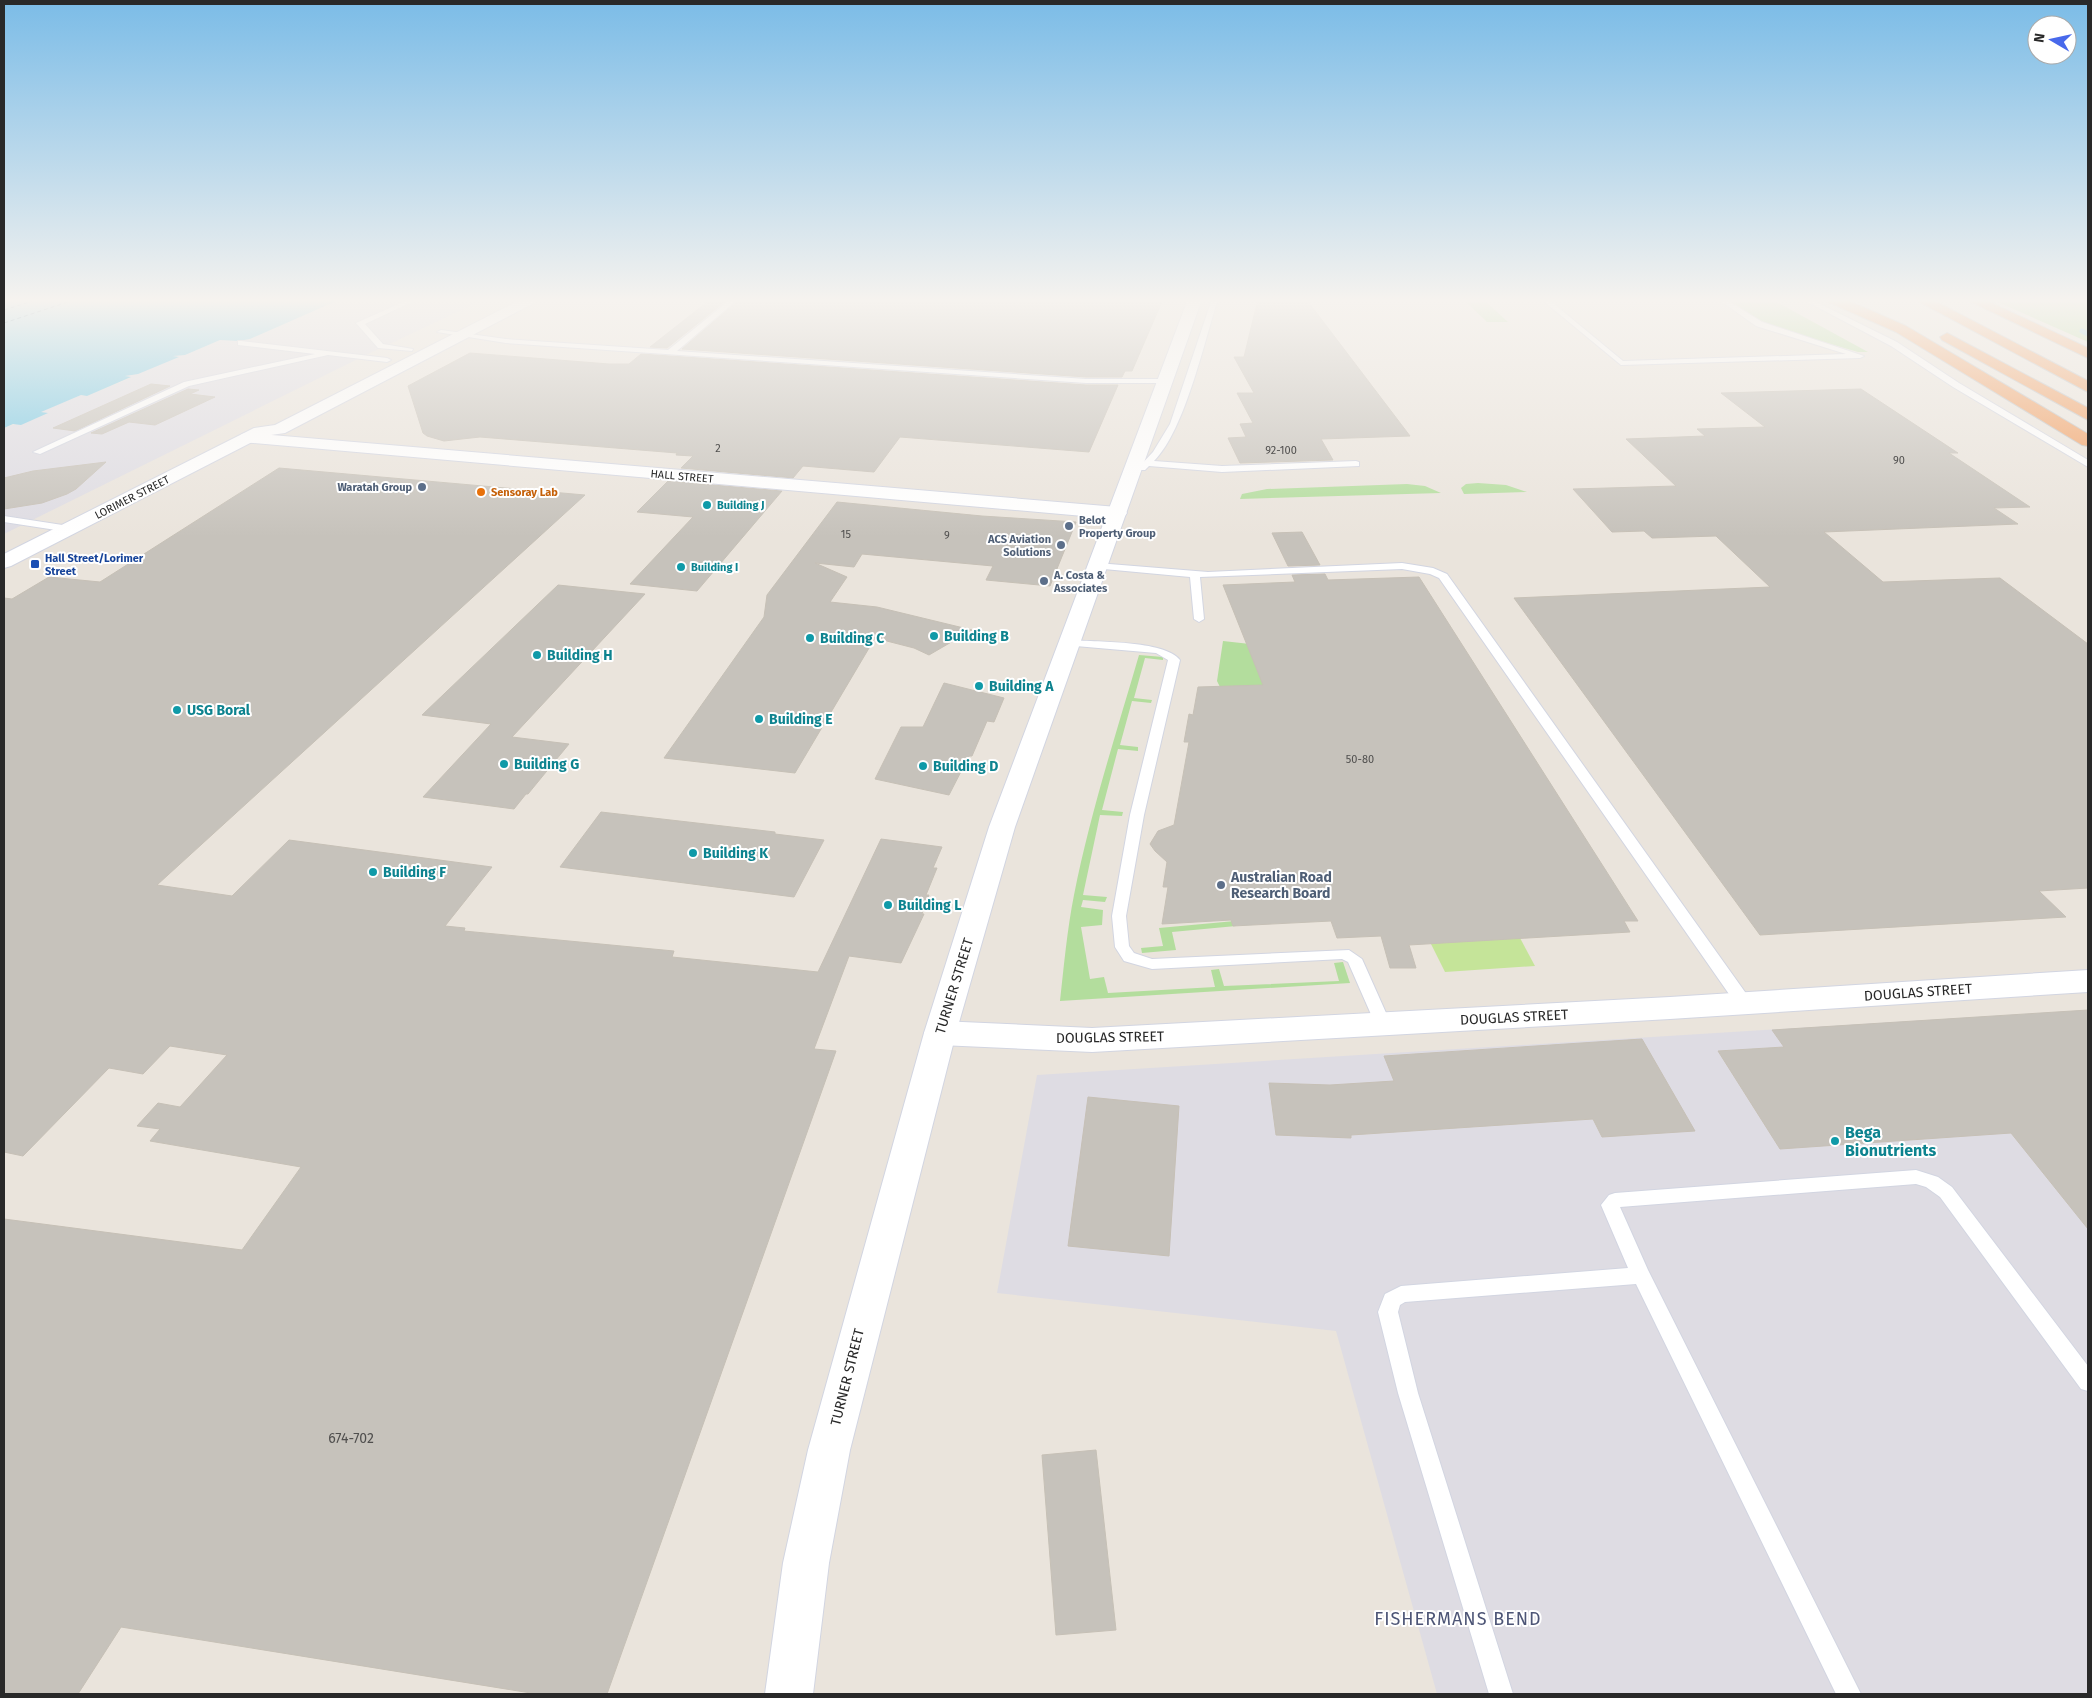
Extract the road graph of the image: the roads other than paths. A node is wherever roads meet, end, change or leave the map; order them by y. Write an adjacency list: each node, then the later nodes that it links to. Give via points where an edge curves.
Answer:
1 (212, 378): 15 (lane, via 186,384)
2 (352, 378): 13 (street, LORIMER STREET, via 255,427)
3 (377, 378): 13 (street, LORIMER STREET, via 279,429)
4 (1045, 378): 10 (lane)
5 (1189, 378): 16 (lane, via 1174,424 1166,440)
6 (1946, 378): 18 (lane)
7 (1984, 378): 14 (highway)
8 (2022, 378): 12 (highway)
9 (2071, 378): 11 (highway)
10 (1165, 381): 19 (street, TURNER STREET)
11 (2088, 387)
12 (2088, 415)
13 (254, 435): 20 (street, HALL STREET); 22 (street, LORIMER STREET)
14 (2088, 440)
15 (37, 452)
16 (1147, 463): 17 (lane, via 1222,469); 19 (lane)
17 (1356, 464)
18 (2088, 464)
19 (1128, 482): 20 (street, TURNER STREET)
20 (1117, 513): 24 (street, TURNER STREET)
21 (4, 519): 22 (lane)
22 (69, 529): 23 (street, LORIMER STREET)
23 (4, 562)
24 (1097, 566): 25 (lane); 27 (street, TURNER STREET)
25 (1195, 574): 26 (lane); 29 (lane, via 1402,566 1433,570 1443,576)
26 (1199, 619)
27 (1068, 643): 30 (lane, via 1158,650 1174,660 1137,815 1119,916 1122,947 1128,957 1152,964 1344,954 1354,959); 31 (street, TURNER STREET, via 1002,827)
28 (2088, 981): 29 (street, DOUGLAS STREET)
29 (1744, 1003): 30 (street, DOUGLAS STREET)
30 (1384, 1024): 31 (street, DOUGLAS STREET, via 1092,1040)
31 (940, 1033): 34 (street, TURNER STREET, via 836,1424 806,1563)
32 (1641, 1276): 33 (lane, via 1613,1216 1610,1205 1615,1200 1916,1177 1932,1182 1946,1192); 35 (lane, via 1400,1294 1392,1300 1388,1312 1408,1393); 36 (lane)
33 (2088, 1382)
34 (789, 1694)
35 (1501, 1694)
36 (1849, 1694)

